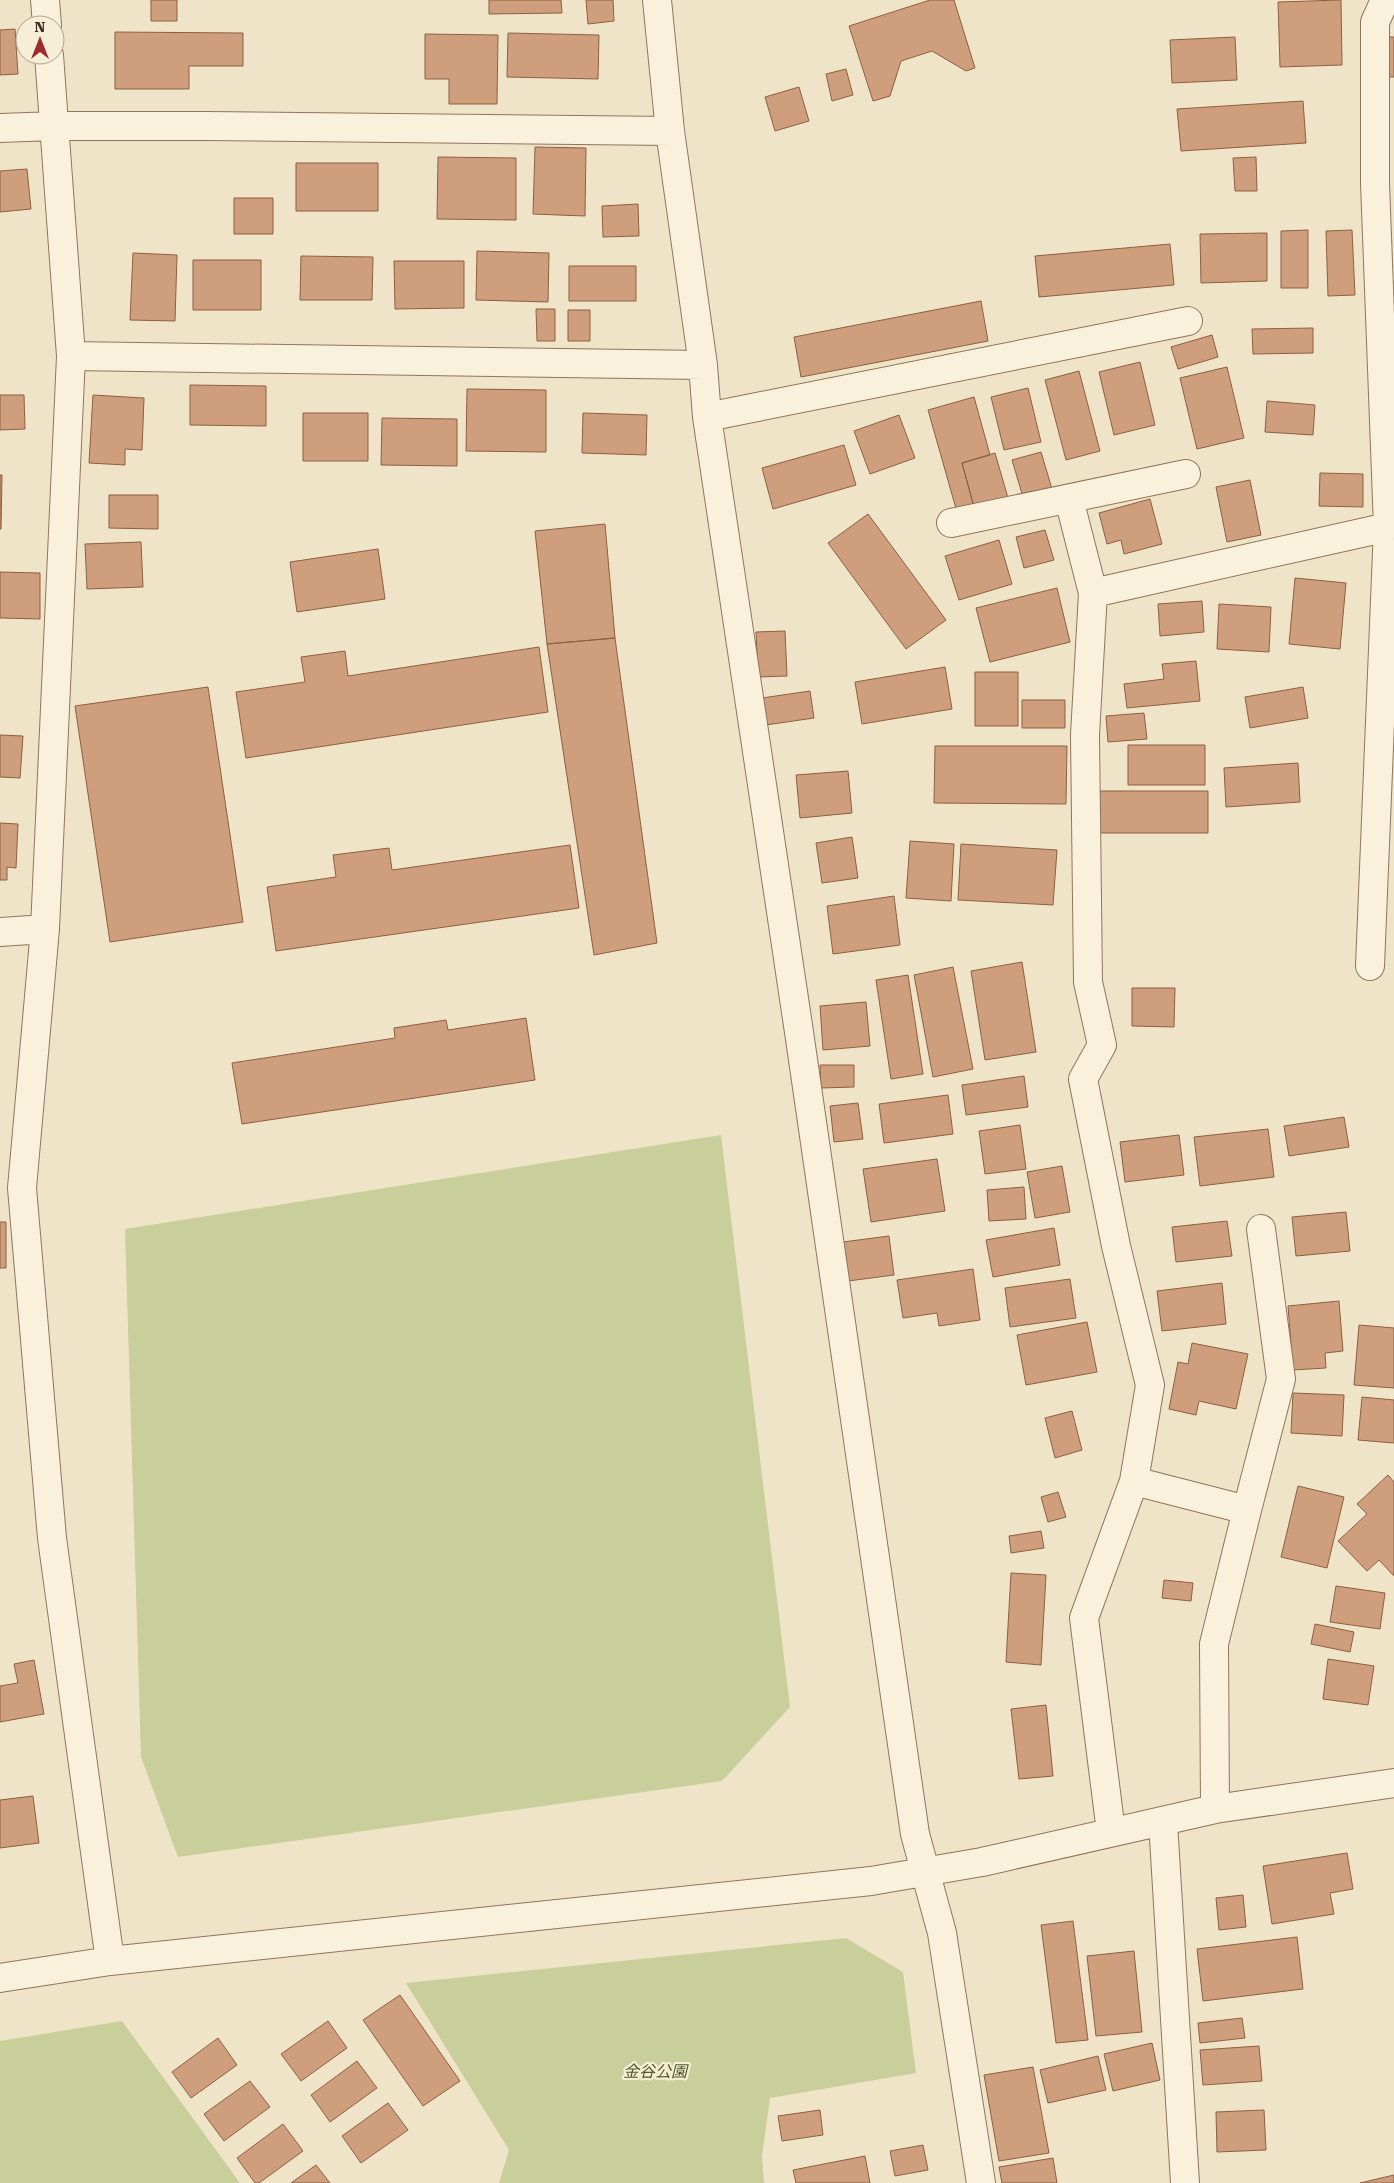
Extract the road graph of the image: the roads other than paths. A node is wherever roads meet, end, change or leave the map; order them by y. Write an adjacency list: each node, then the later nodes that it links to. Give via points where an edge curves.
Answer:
1 (45, 0): 4 (street)
2 (657, 0): 8 (street)
3 (1385, 0): 10 (street, via 1375,22 1375,183)
4 (46, 15)
5 (50, 65): 6 (street)
6 (54, 126): 7 (street); 8 (street); 11 (street)
7 (0, 128)
8 (670, 131): 12 (street)
9 (1188, 321): 13 (street)
10 (1387, 337): 17 (street)
11 (71, 356): 12 (street); 19 (street)
12 (703, 365): 13 (street)
13 (707, 417): 29 (street, via 914,1834)
14 (1186, 474): 15 (street)
15 (1069, 498): 16 (street); 18 (street)
16 (951, 523)
17 (1388, 527): 18 (street); 21 (street)
18 (1093, 593): 23 (street, via 1085,735 1088,982 1102,1045 1083,1078 1116,1246 1150,1384)
19 (45, 929): 20 (street); 30 (street, via 22,1188 52,1538)
20 (0, 932)
21 (1370, 966)
22 (1261, 1229): 24 (street, via 1281,1379)
23 (1134, 1481): 24 (street); 28 (street, via 1084,1618)
24 (1247, 1510): 26 (street, via 1214,1644)
25 (1394, 1783): 26 (street)
26 (1215, 1809): 27 (street)
27 (1163, 1822): 28 (street); 33 (street)
28 (1111, 1832): 29 (street)
29 (926, 1872): 30 (street, via 861,1882); 32 (street, via 942,1933)
30 (110, 1961): 31 (street)
31 (0, 1978)
32 (981, 2183)
33 (1185, 2183)

